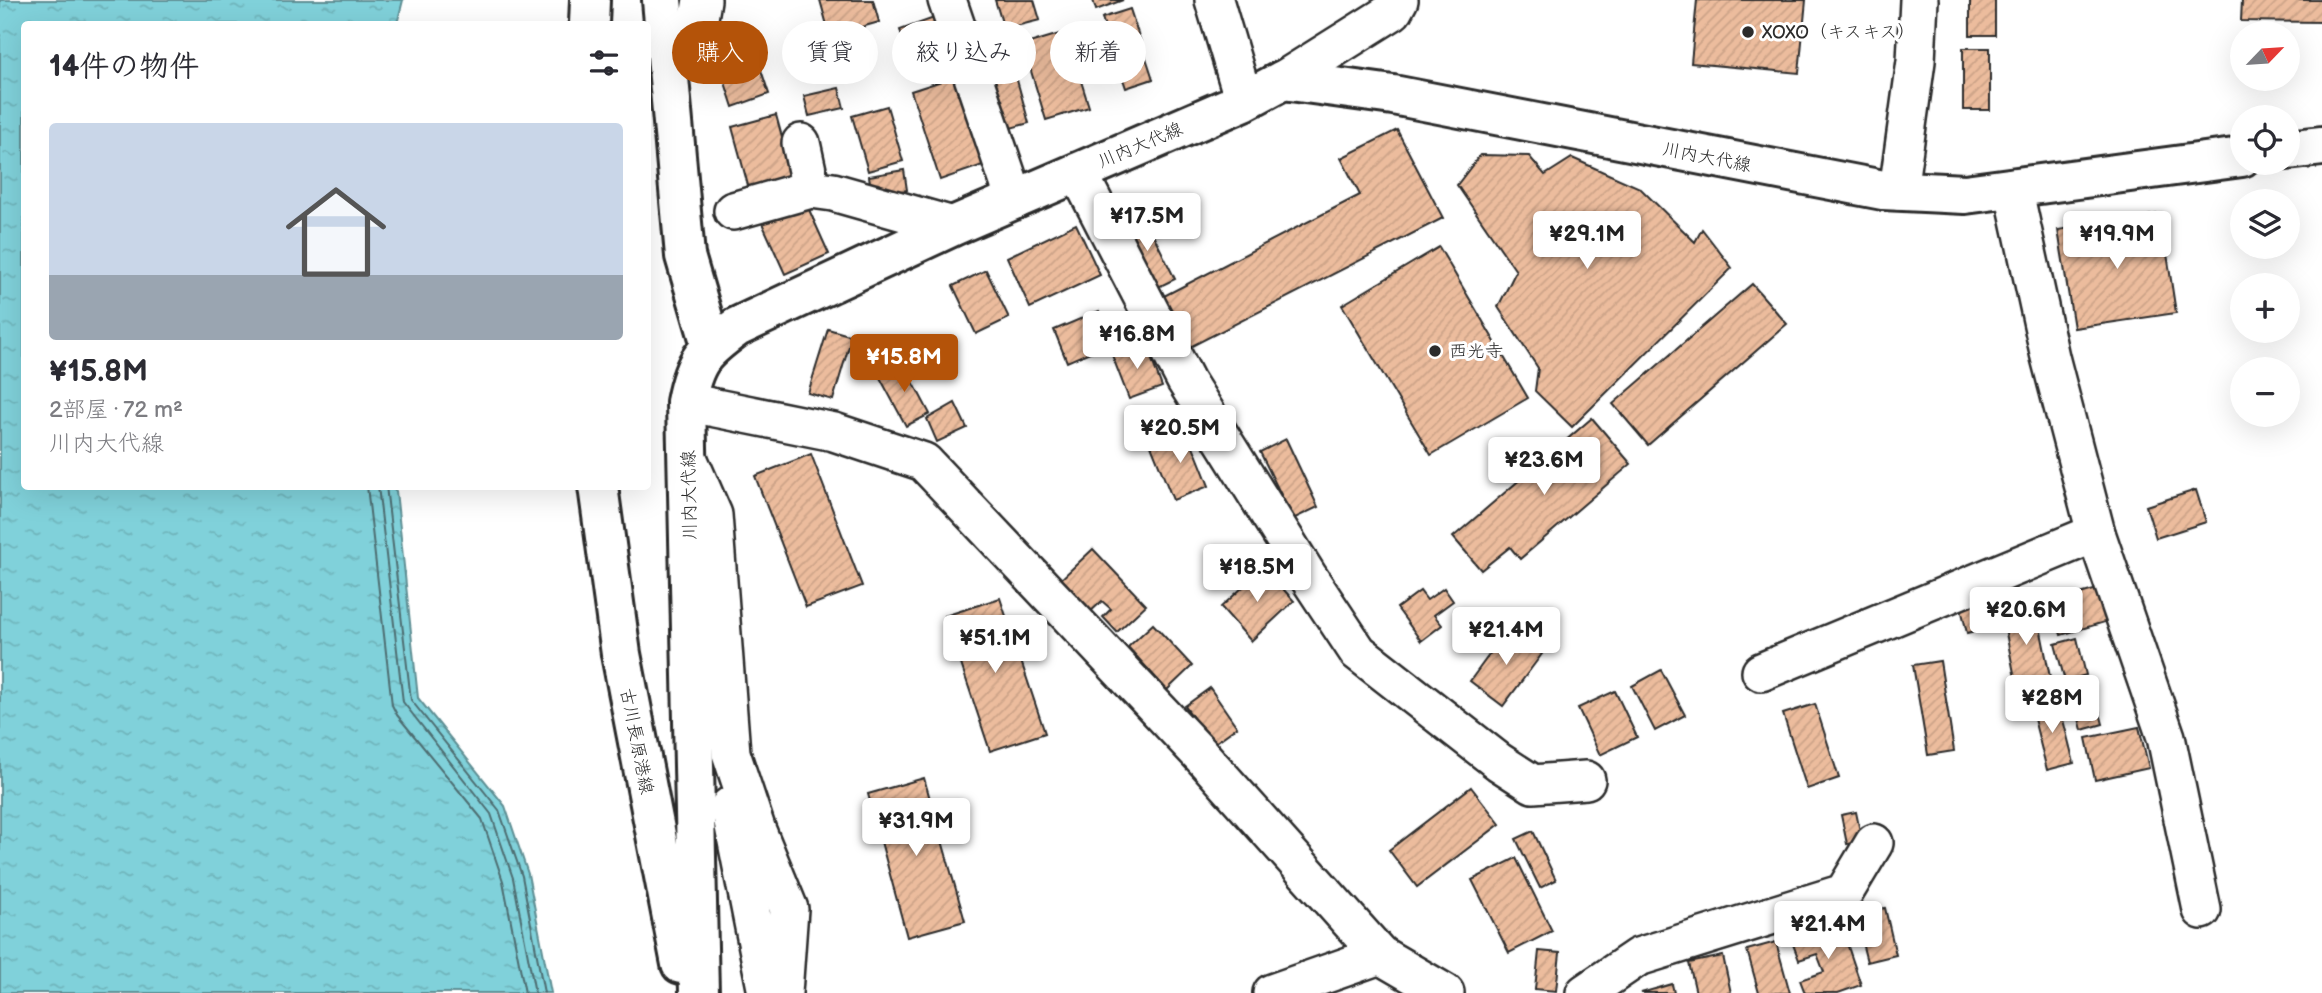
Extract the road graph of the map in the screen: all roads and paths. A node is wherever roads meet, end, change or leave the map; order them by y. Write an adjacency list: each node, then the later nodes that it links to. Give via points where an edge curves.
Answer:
1 (590, 0): 8 (main road)
2 (662, 0): 9 (main road)
3 (702, 0): 9 (street, via 695,43)
4 (947, 0): 20 (street)
5 (1214, 0): 11 (street)
6 (1399, 0): 10 (street, via 1393,11)
7 (1919, 0): 19 (street, via 1916,61)
8 (589, 21)
9 (669, 71): 23 (main road, via 685,256)
10 (1283, 80): 11 (main road, 川内大代線); 19 (main road, 川内大代線, via 1393,95)
11 (1244, 101): 16 (main road, 川内大代線)
12 (801, 143): 18 (street)
13 (2322, 145): 14 (main road)
14 (2300, 148)
15 (2230, 159): 17 (main road, 川内大代線)
16 (1078, 172): 20 (main road, 川内大代線); 30 (street, via 1186,381 1358,652 1534,784)
17 (2013, 187): 19 (main road, 川内大代線, via 1965,194); 27 (street, via 2050,357)
18 (811, 189): 21 (street); 22 (street)
19 (1898, 191)
20 (1015, 200): 22 (main road, 川内大代線)
21 (733, 211)
22 (953, 226): 23 (main road, 川内大代線, via 737,327)
23 (711, 345): 24 (main road, 川内大代線, via 692,372)
24 (686, 402): 25 (main road, 川内大代線); 33 (street, via 834,432 924,462 1200,754)
25 (688, 458): 29 (street, via 713,514); 35 (main road, 川内大代線)
26 (598, 490): 34 (main road, 古川長原港線, via 621,654)
27 (2096, 533): 28 (street); 32 (street, via 2166,737)
28 (1761, 672)
29 (731, 753): 36 (street, via 730,809); 37 (street, via 789,909)
30 (1587, 780)
31 (1874, 843): 40 (street, via 1844,893 1637,957)
32 (2202, 910)
33 (1380, 955): 38 (street); 39 (street)
34 (686, 993)
35 (698, 993)
36 (768, 993)
37 (783, 993)
38 (1272, 993)
39 (1445, 993)
40 (1585, 993)

